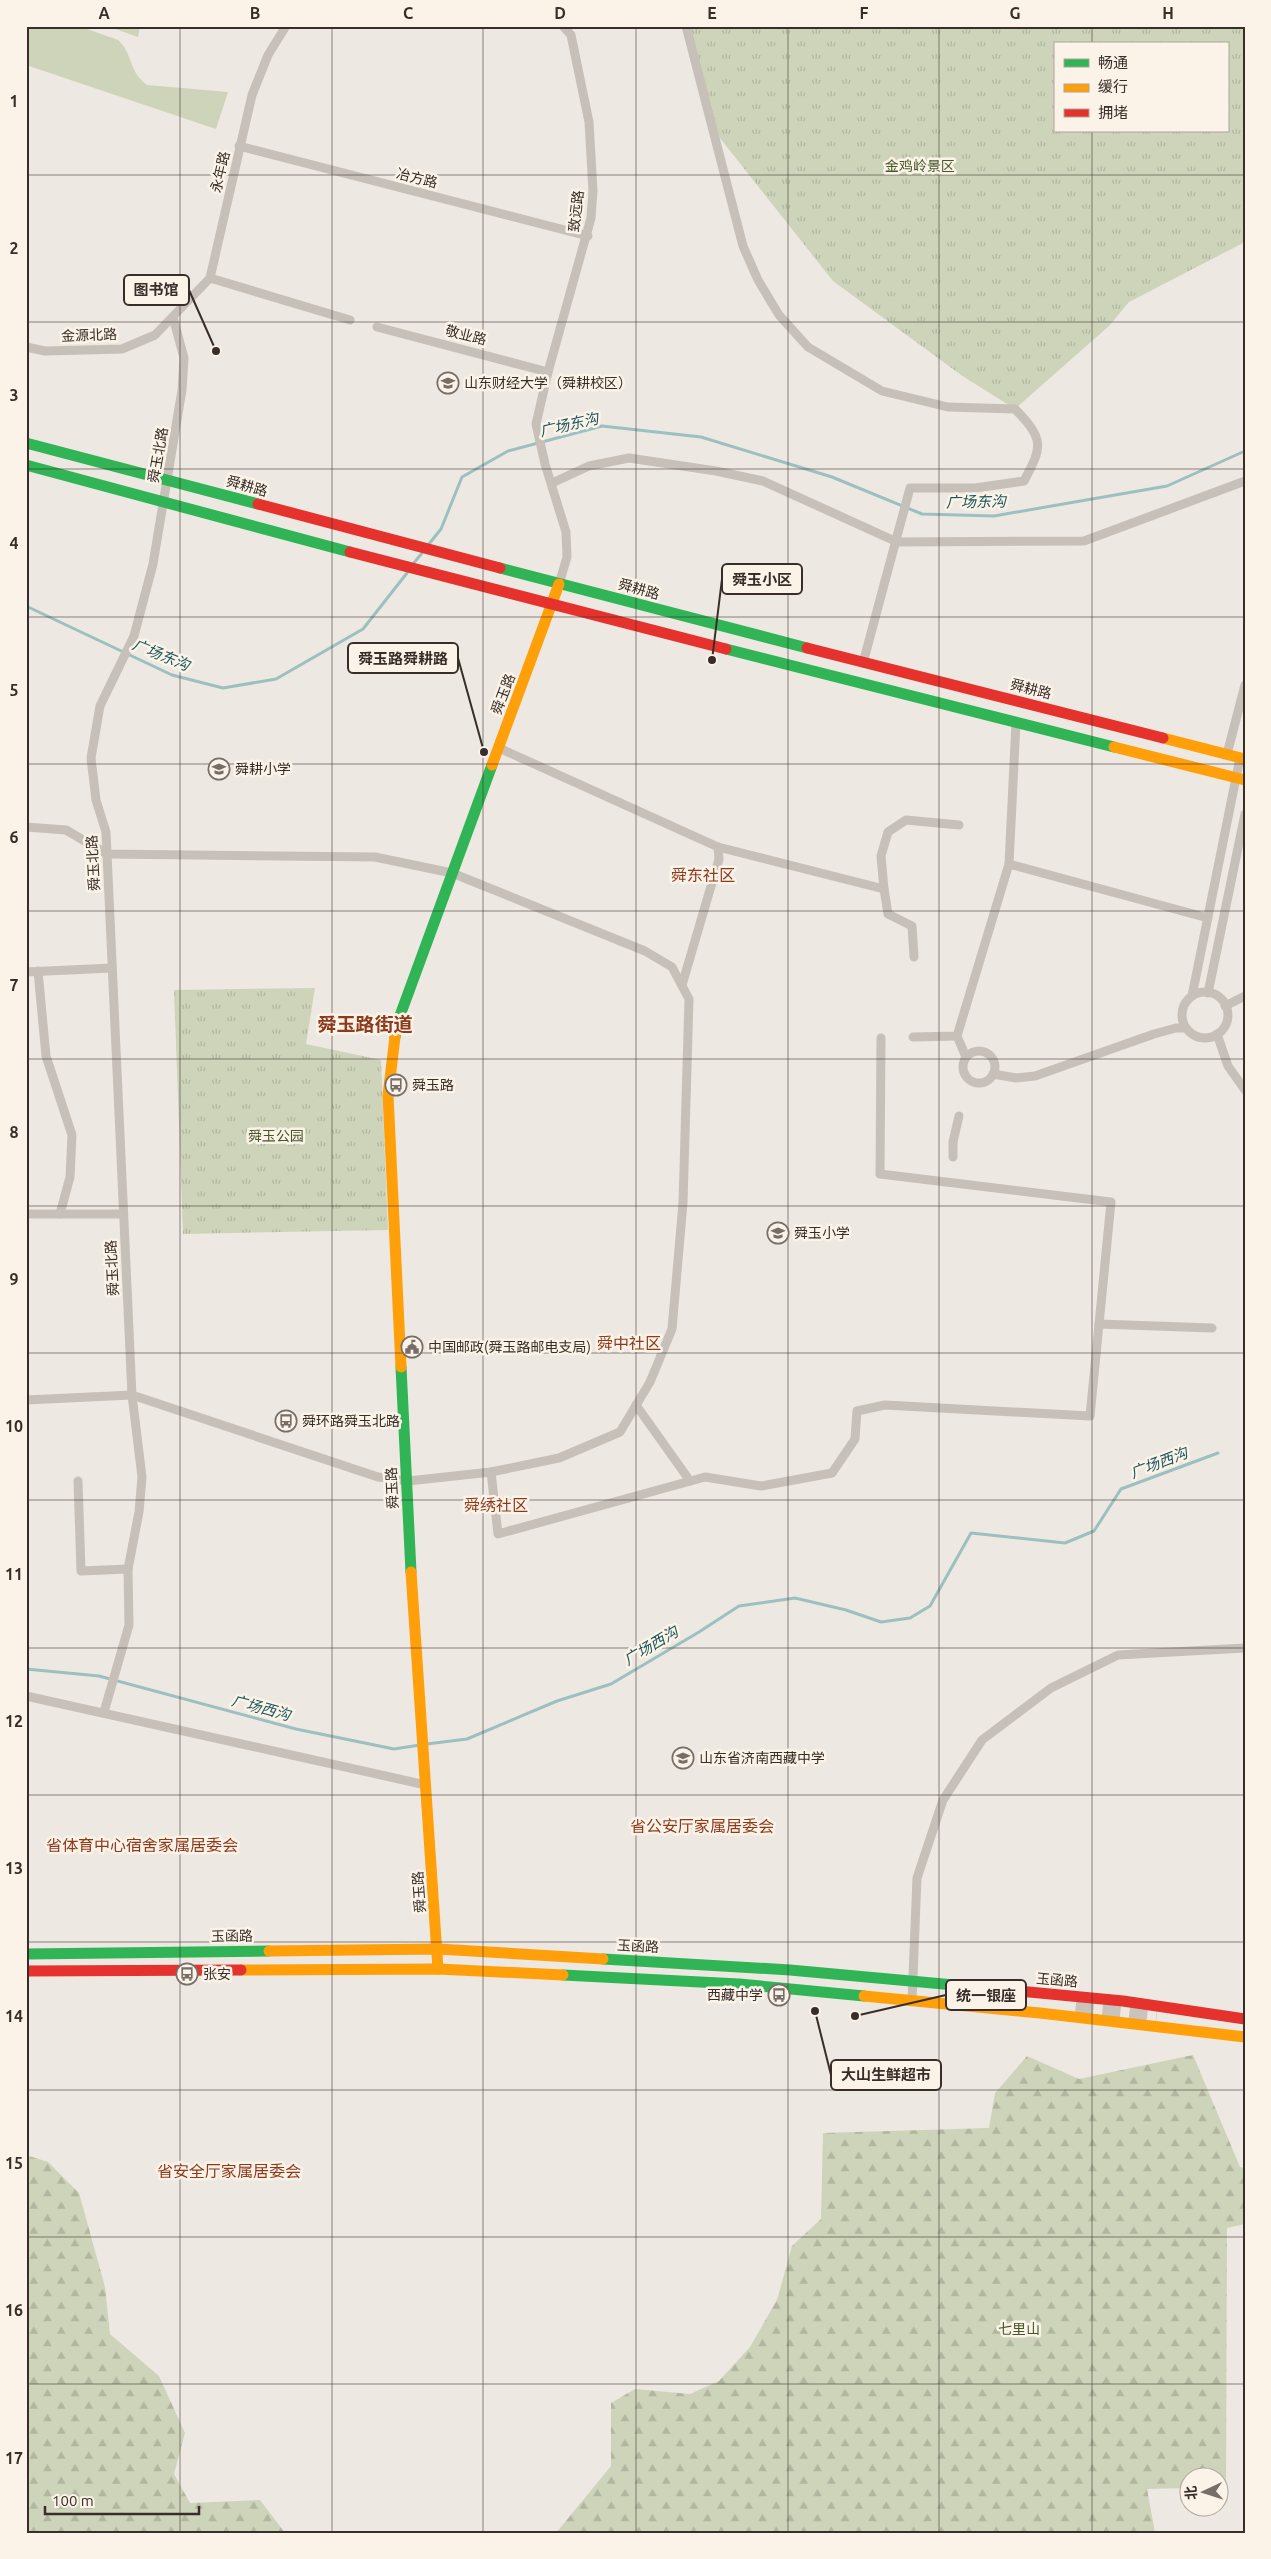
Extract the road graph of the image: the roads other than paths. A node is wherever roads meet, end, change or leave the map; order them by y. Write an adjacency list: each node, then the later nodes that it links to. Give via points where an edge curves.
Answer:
1 (286, 26): 4 (street, 永年路, via 268,55 252,95)
2 (563, 26): 5 (street, 致远路, via 571,35 589,122 593,192)
3 (686, 26): 18 (street, via 743,246 758,280 780,315 808,347 882,391 948,407 1015,410 1034,429 1038,455 1024,482 976,488 910,488)
4 (240, 146): 5 (street, 冶方路); 6 (street, 永年路)
5 (588, 236): 11 (street, 致远路)
6 (210, 278): 7 (street); 8 (street)
7 (173, 317): 10 (street, 金源北路, via 154,335 122,349 46,351); 14 (street, 舜玉北路, via 184,358)
8 (350, 320)
9 (377, 327): 11 (street, 敬业路)
10 (26, 347)
11 (548, 372): 16 (street, 致远路, via 536,424)
12 (26, 443): 14 (main road, 舜耕路)
13 (26, 465): 17 (main road)
14 (168, 480): 17 (street, 舜玉北路); 19 (main road, 舜耕路)
15 (1245, 481): 18 (street, via 1084,541)
16 (552, 483): 18 (street, via 589,466 629,458 716,471 763,481); 19 (street, 致远路, via 566,532 567,557)
17 (163, 502): 20 (main road); 32 (street, 舜玉北路, via 153,564 134,636 100,706 91,758 96,800 106,832)
18 (897, 542): 21 (street)
19 (559, 584): 20 (main road, 舜玉路); 21 (main road, 舜耕路)
20 (553, 606): 23 (main road); 24 (main road, 舜玉路)
21 (864, 663): 25 (main road, 舜耕路)
22 (1245, 685): 25 (street)
23 (1016, 723): 27 (main road); 33 (street)
24 (499, 748): 31 (street); 34 (main road, 舜玉路)
25 (1227, 754): 26 (main road, 舜耕路)
26 (1242, 758): 27 (street)
27 (1240, 779): 36 (street)
28 (1245, 814): 42 (street)
29 (959, 825): 35 (street, via 906,820 888,832 881,856)
30 (26, 827): 32 (street, via 66,830)
31 (718, 847): 35 (street); 41 (street, via 719,859)
32 (107, 854): 34 (street, via 376,857); 38 (street, 舜玉北路)
33 (1009, 864): 36 (street); 48 (street)
34 (452, 873): 41 (street, via 645,951 672,966); 66 (main road, 舜玉路, via 398,1021 388,1089)
35 (884, 889): 37 (street, via 888,914 912,926)
36 (1208, 918): 43 (street)
37 (914, 957)
38 (112, 968): 39 (street); 58 (street, 舜玉北路)
39 (38, 971): 40 (street); 57 (street, via 46,1056 72,1135 70,1177)
40 (26, 972)
41 (682, 985): 63 (street, via 689,1000 686,1124 672,1329 650,1382)
42 (1208, 992): 43 (street); 45 (street)
43 (1192, 996): 46 (street, via 1183,1008)
44 (1245, 996): 45 (street)
45 (1226, 1006): 47 (street, via 1226,1022)
46 (1186, 1028): 47 (street, via 1204,1038); 52 (street, via 1145,1037 1035,1076 1016,1078)
47 (1217, 1034): 53 (street, via 1228,1066)
48 (957, 1036): 49 (street); 51 (street)
49 (913, 1037)
50 (881, 1038): 59 (street, via 880,1174 1111,1202)
51 (966, 1057): 52 (street, via 975,1052 990,1055 994,1064); 52 (street, via 964,1071 972,1081 982,1082)
52 (993, 1074)
53 (1245, 1090)
54 (959, 1116): 55 (street)
55 (953, 1157)
56 (26, 1214): 57 (street)
57 (60, 1214): 58 (street)
58 (124, 1214): 61 (street, 舜玉北路)
59 (1100, 1324): 60 (street); 67 (street, via 1090,1416 885,1405 857,1411 855,1439 832,1473 761,1486 705,1477)
60 (1212, 1328)
61 (132, 1394): 62 (street); 66 (street, via 378,1477); 68 (street, 舜玉北路, via 142,1477)
62 (26, 1400)
63 (636, 1405): 64 (street, via 620,1432 559,1458); 67 (street)
64 (491, 1472): 66 (street); 67 (street, via 498,1534)
65 (78, 1481): 68 (street, via 81,1571)
66 (408, 1481): 72 (main road, 舜玉路, via 412,1597)
67 (690, 1481)
68 (128, 1569): 71 (street, 舜玉北路, via 129,1624)
69 (1245, 1648): 77 (street, via 1118,1655 1051,1688 982,1740 943,1800 917,1878)
70 (26, 1696): 71 (street)
71 (104, 1712): 72 (street)
72 (426, 1784): 73 (main road, 舜玉路)
73 (438, 1949): 74 (main road, 玉函路); 75 (main road, 舜玉路); 77 (main road, 玉函路, via 790,1970)
74 (26, 1954)
75 (438, 1969): 76 (main road); 78 (main road, via 739,1984)
76 (26, 1971)
77 (914, 1982): 78 (street); 79 (main road, 玉函路, via 1123,2001)
78 (912, 2000): 80 (main road)
79 (1245, 2019)
80 (1245, 2037)

